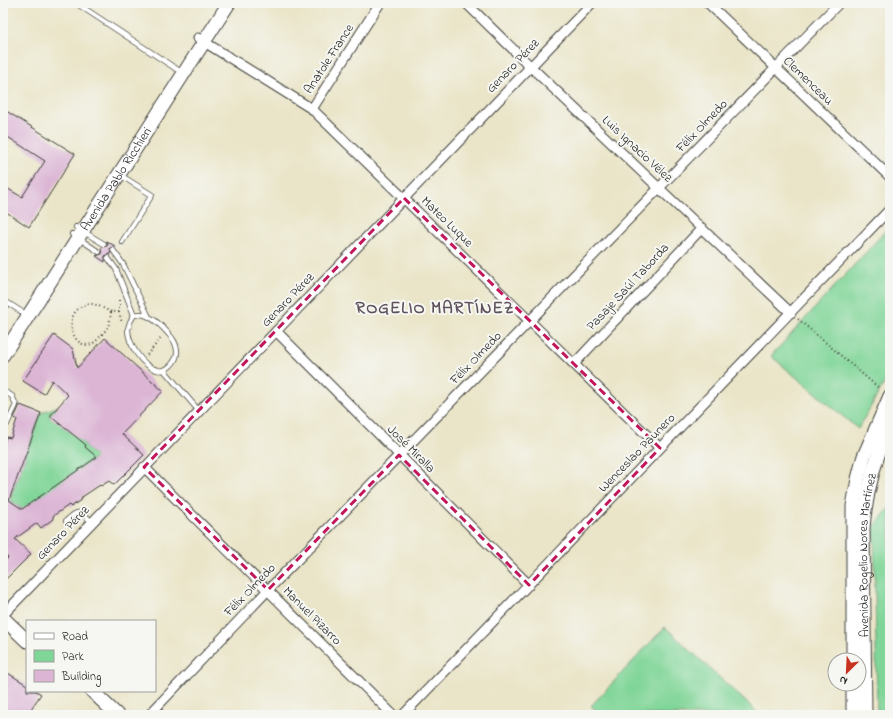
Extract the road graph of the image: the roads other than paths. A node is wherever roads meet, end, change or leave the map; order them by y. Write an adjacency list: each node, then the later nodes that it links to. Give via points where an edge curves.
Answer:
1 (76, 3): 12 (lane)
2 (221, 3): 9 (main road, Avenida Pablo Ricchieri)
3 (229, 3): 9 (main road, Avenida Pablo Ricchieri)
4 (380, 3): 13 (street, Anatole France)
5 (466, 3): 10 (street, Luis Ignacio Vélez)
6 (592, 3): 10 (street, Genaro Pérez)
7 (708, 3): 11 (street, Clemenceau)
8 (839, 3): 11 (street, Félix Olmedo)
9 (200, 41): 12 (main road, Avenida Pablo Ricchieri); 13 (street, Mateo Luque); 14 (main road, Avenida Pablo Ricchieri)
10 (531, 67): 16 (street, Luis Ignacio Vélez); 17 (street, Genaro Pérez)
11 (776, 68): 15 (street, Clemenceau); 16 (street, Félix Olmedo)
12 (178, 70): 20 (main road, Avenida Pablo Ricchieri)
13 (312, 109): 17 (street, Mateo Luque)
14 (118, 174): 20 (main road, Avenida Pablo Ricchieri); 21 (lane, via 152,195)
15 (890, 177)
16 (659, 188): 19 (street, Luis Ignacio Vélez); 31 (street, Félix Olmedo)
17 (404, 198): 31 (street, Mateo Luque); 32 (street, Genaro Pérez)
18 (890, 209): 28 (street, Wenceslao Paunero)
19 (702, 228): 28 (street, Luis Ignacio Vélez); 35 (street, Pasaje Saúl Taborda)
20 (77, 232): 22 (lane); 24 (lane); 27 (main road, Avenida Pablo Ricchieri); 34 (main road, Avenida Pablo Ricchieri)
21 (122, 242)
22 (104, 244)
23 (113, 250): 30 (lane, via 123,264)
24 (99, 252)
25 (108, 258): 29 (lane, via 116,269)
26 (3, 300): 27 (lane)
27 (22, 312): 33 (main road, Avenida Pablo Ricchieri)
28 (791, 313): 42 (street, Wenceslao Paunero)
29 (134, 315): 30 (lane); 36 (lane, via 129,327 130,341 135,352 143,361 158,370)
30 (148, 315): 36 (lane, via 175,342 178,352 175,360)
31 (530, 321): 35 (street, Mateo Luque); 43 (street, Félix Olmedo)
32 (276, 331): 39 (street, Genaro Pérez); 43 (street, José Miralla)
33 (3, 342)
34 (3, 355)
35 (574, 364): 42 (street, Mateo Luque)
36 (164, 370): 39 (lane)
37 (3, 391): 41 (lane, via 12,396 16,405)
38 (890, 396): 52 (main road, Avenida Rogelio Nores Martínez, via 864,456 853,506)
39 (199, 411): 44 (street, Genaro Pérez)
40 (890, 423): 62 (main road, Avenida Rogelio Nores Martínez, via 873,468 863,528)
41 (3, 430)
42 (660, 448): 47 (street, Wenceslao Paunero)
43 (399, 455): 47 (street, José Miralla); 48 (street, Félix Olmedo)
44 (144, 467): 46 (street, Genaro Pérez); 48 (street, Manuel Pizarro)
45 (66, 521): 46 (lane, via 74,513 82,513)
46 (92, 522): 49 (street, Genaro Pérez)
47 (529, 585): 60 (street, Wenceslao Paunero)
48 (268, 590): 58 (street, Félix Olmedo); 59 (street, Manuel Pizarro)
49 (4, 613): 50 (main road); 51 (main road)
50 (26, 630)
51 (26, 640)
52 (853, 652)
53 (82, 692): 56 (main road)
54 (93, 692): 57 (main road)
55 (853, 692): 61 (main road)
56 (106, 715)
57 (117, 715)
58 (148, 715)
59 (393, 715)
60 (403, 715)
61 (853, 715)
62 (865, 715)

